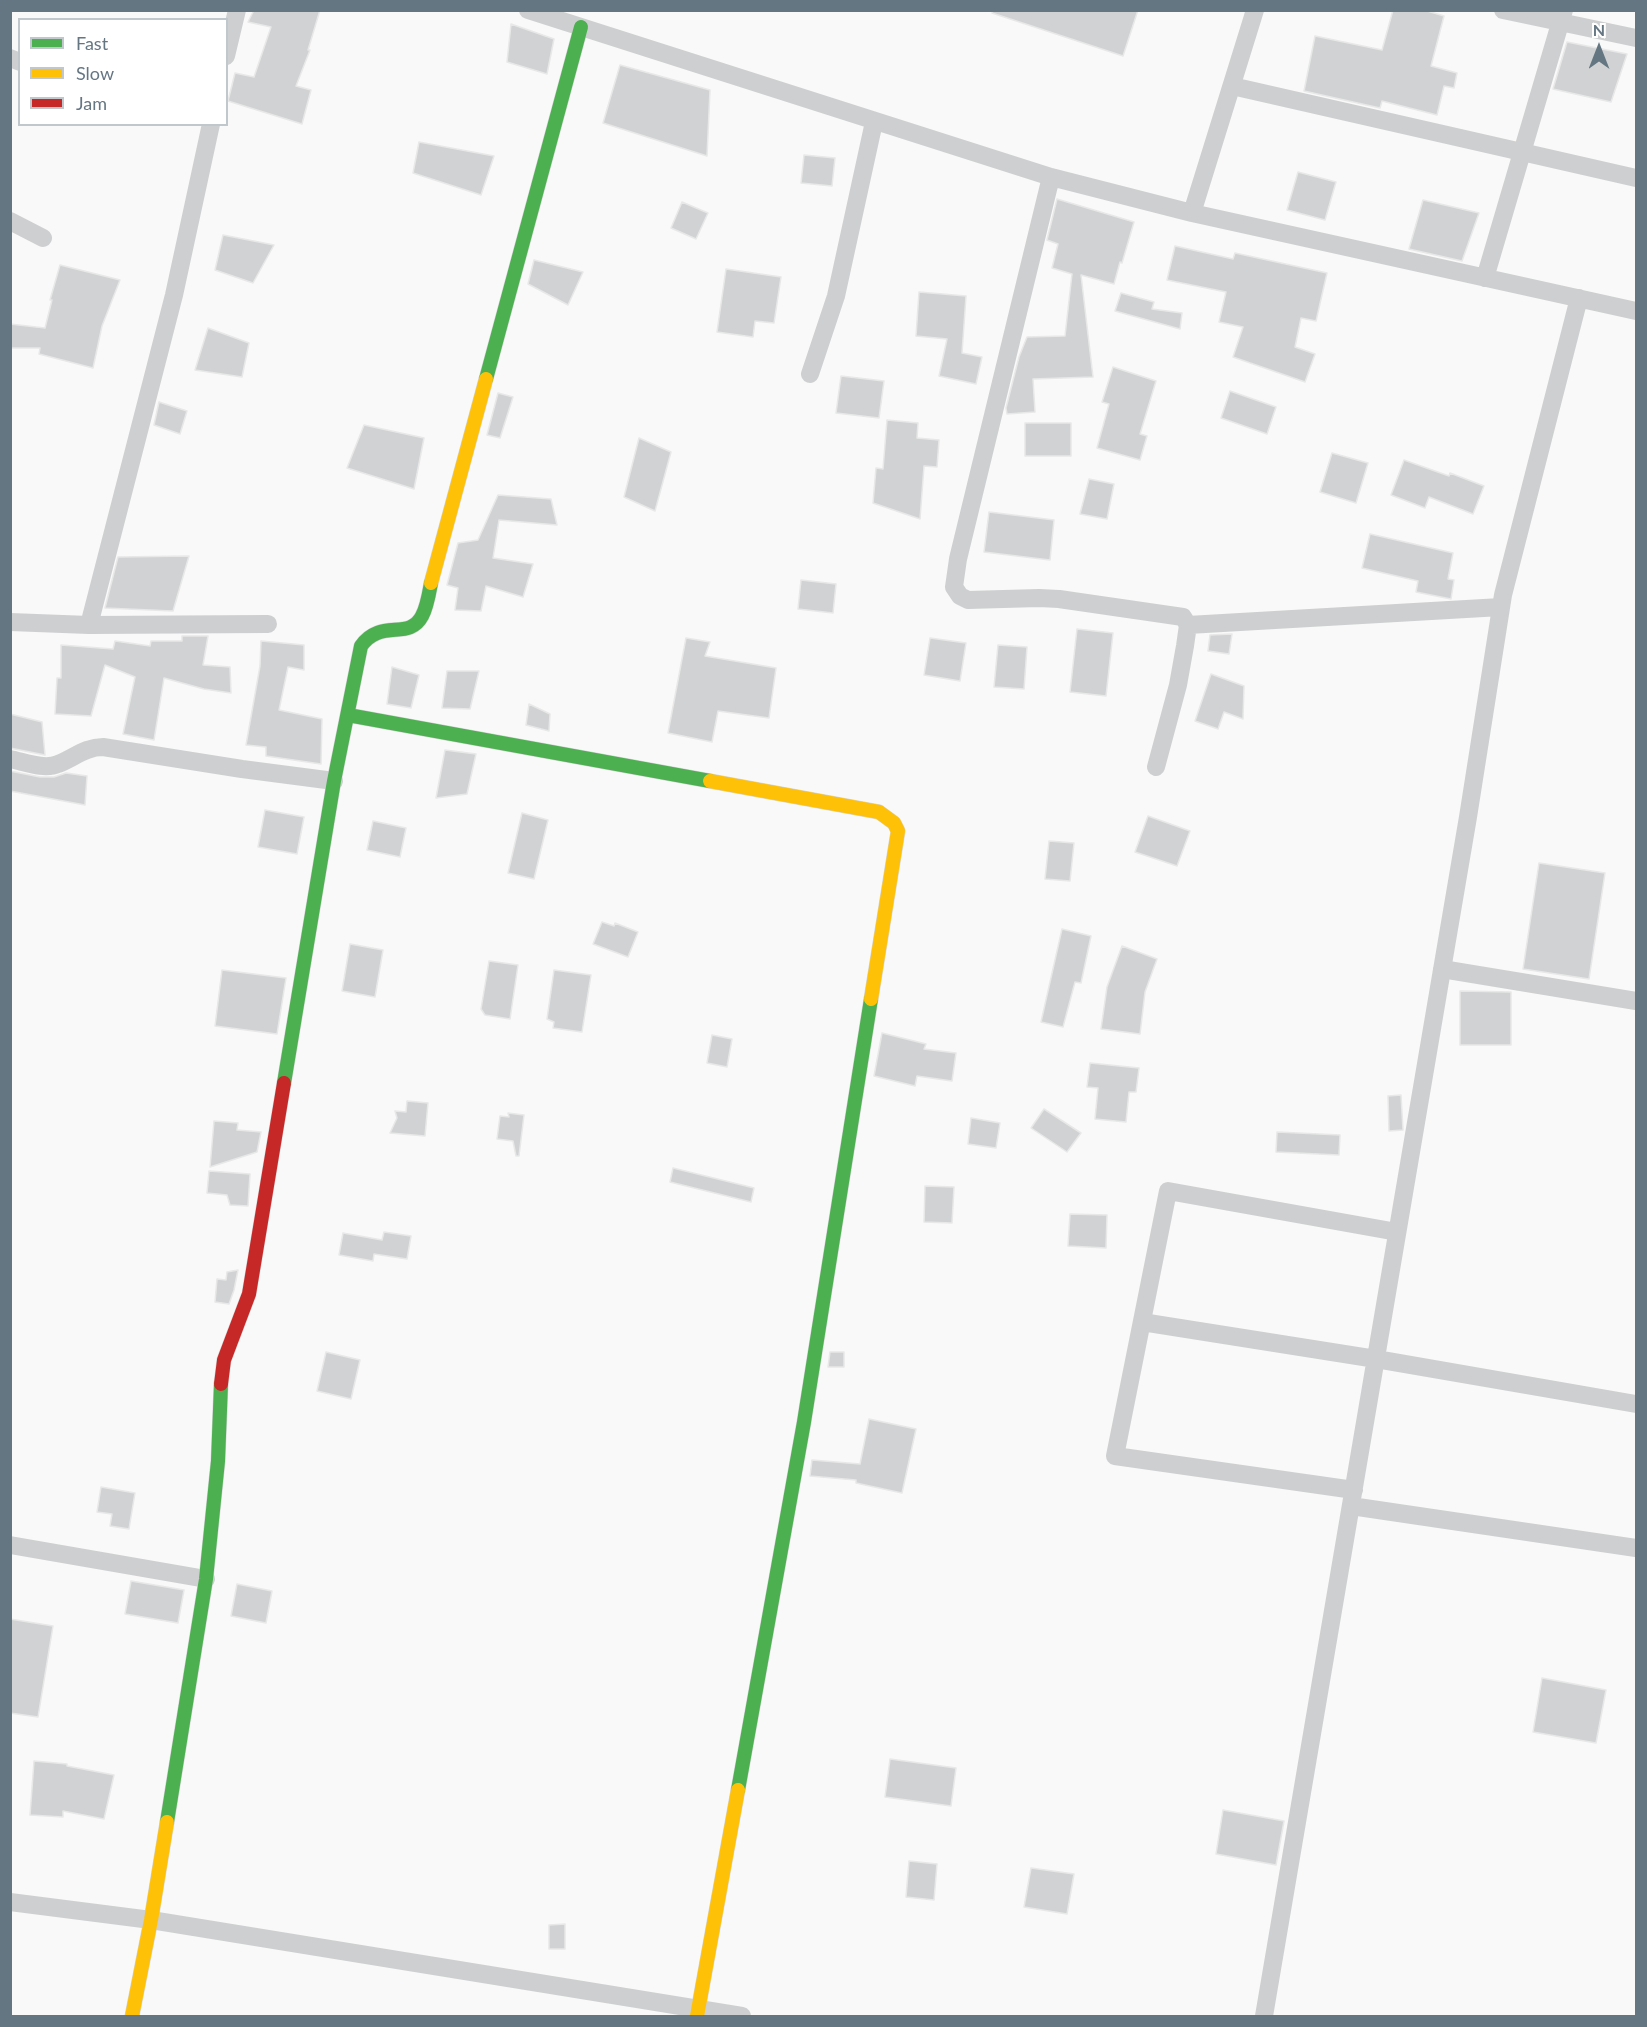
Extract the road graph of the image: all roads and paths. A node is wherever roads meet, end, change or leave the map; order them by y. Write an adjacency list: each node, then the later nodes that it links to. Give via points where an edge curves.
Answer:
1 (237, 10): 8 (street)
2 (528, 10): 6 (street)
3 (1256, 10): 9 (street)
4 (1503, 10): 5 (street)
5 (1563, 16): 7 (street); 12 (street)
6 (581, 27): 10 (street); 27 (street, via 423,615 412,628 372,633 365,638)
7 (1636, 38)
8 (228, 48)
9 (1232, 86): 12 (street); 15 (street)
10 (874, 122): 13 (street); 21 (street, via 836,296)
11 (211, 126): 25 (street, via 174,295)
12 (1522, 152): 14 (street); 18 (street)
13 (1051, 177): 15 (street); 26 (street, via 954,587 968,600 1059,599 1177,615)
14 (1636, 178)
15 (1192, 213): 18 (street)
16 (10, 221): 17 (street)
17 (43, 238)
18 (1485, 278): 19 (street)
19 (1579, 298): 20 (street); 22 (street)
20 (1636, 311)
21 (810, 374)
22 (1501, 607): 26 (street); 31 (street)
23 (10, 622): 25 (street)
24 (268, 624): 25 (street)
25 (89, 625)
26 (1188, 625): 29 (street, via 1178,685)
27 (348, 715): 30 (street); 43 (street, via 879,812 898,831 804,1422)
28 (10, 759): 30 (street, via 50,766 85,749 103,747)
29 (1156, 767)
30 (334, 781): 40 (street, via 249,1294 224,1360)
31 (1442, 969): 32 (street); 33 (street)
32 (1636, 1001)
33 (1397, 1232): 34 (street, via 1168,1191); 35 (street)
34 (1142, 1322): 35 (street); 37 (street, via 1115,1456)
35 (1376, 1359): 36 (street); 37 (street)
36 (1636, 1404)
37 (1352, 1498): 39 (street); 46 (street)
38 (10, 1545): 40 (street)
39 (1636, 1548)
40 (206, 1579): 42 (street)
41 (10, 1902): 42 (street)
42 (151, 1920): 43 (street); 44 (street)
43 (698, 2012): 45 (street)
44 (132, 2016)
45 (742, 2016)
46 (1264, 2016)

